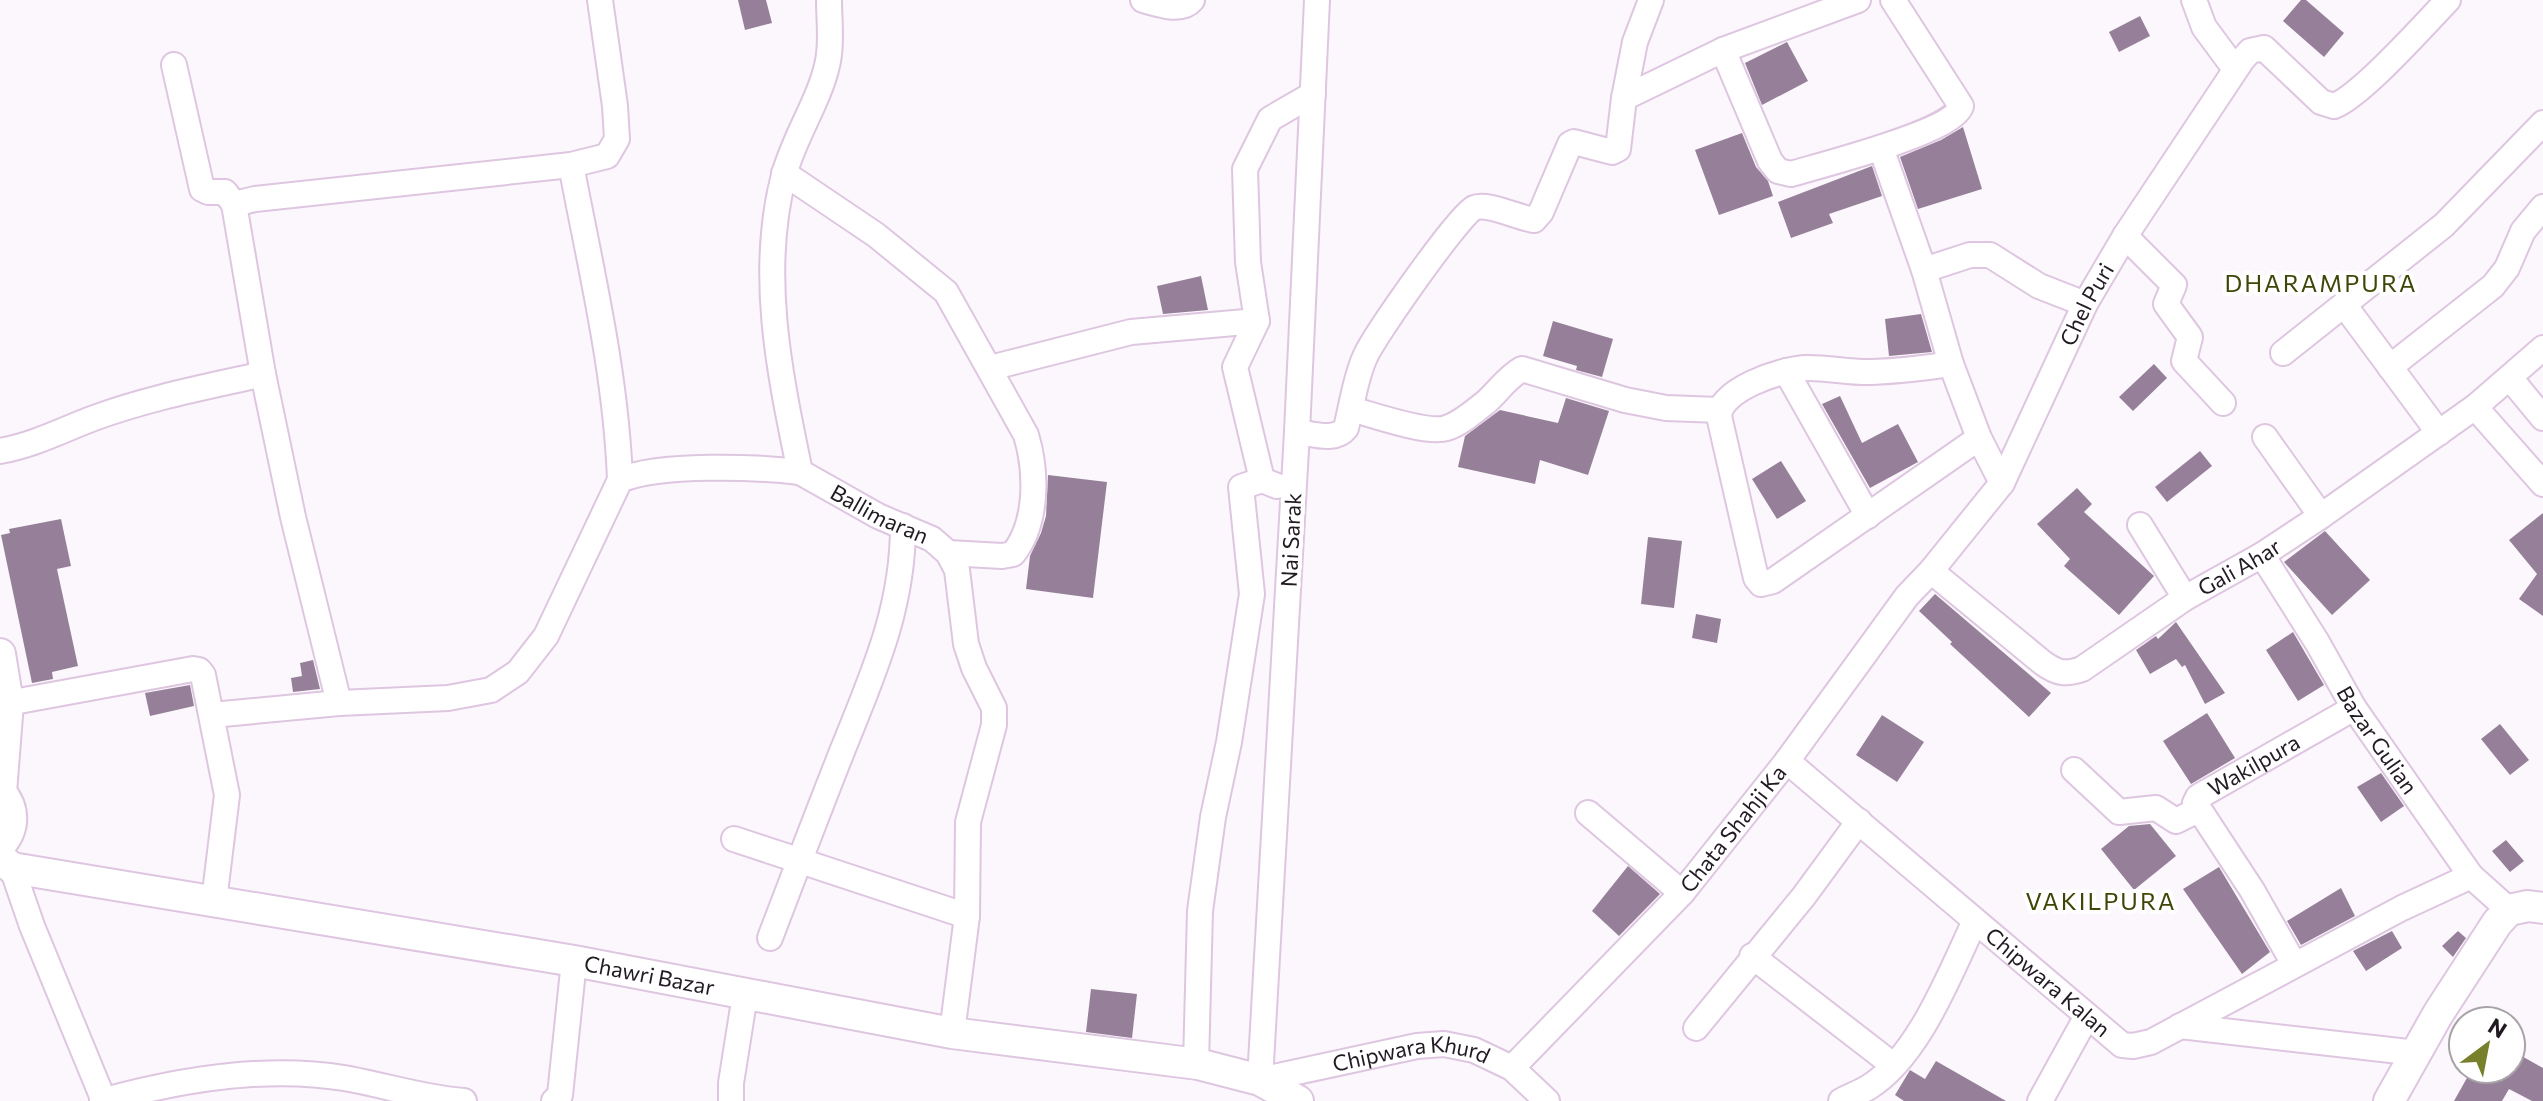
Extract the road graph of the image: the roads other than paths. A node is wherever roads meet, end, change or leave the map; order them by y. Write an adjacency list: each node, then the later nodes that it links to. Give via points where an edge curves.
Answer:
1 (600, 0): 18 (street, via 617,139 607,156)
2 (829, 0): 19 (street, via 828,64)
3 (1143, 0): 4 (street, via 1180,8)
4 (1192, 0)
5 (1317, 0): 14 (street, Nai Sarak)
6 (1651, 0): 15 (street, via 1635,42)
7 (1858, 0): 11 (street)
8 (1893, 0): 17 (street, via 1961,106 1953,118)
9 (2194, 0): 13 (street, via 2204,27)
10 (2448, 0): 13 (street, Chel Puri, via 2334,106 2321,102 2259,48)
11 (1723, 50): 15 (street); 17 (street, via 1778,171 1791,174)
12 (174, 65): 20 (street, via 202,189 225,192)
13 (2235, 69): 22 (street, Chel Puri)
14 (1313, 94): 26 (street, via 1270,119 1245,169 1248,262); 40 (street, Nai Sarak)
15 (1624, 98): 37 (street, via 1618,149 1570,144 1534,220 1484,207 1464,218 1374,340 1359,370)
16 (2543, 123): 25 (street, via 2444,225)
17 (1881, 148): 23 (street)
18 (571, 165): 20 (street); 46 (street, via 611,373)
19 (784, 173): 31 (street, via 876,235 946,292); 45 (street, via 773,230 773,293 779,373)
20 (234, 204): 33 (street)
21 (2543, 207): 30 (street, via 2523,231 2493,286)
22 (2125, 236): 24 (street, Chel Puri); 35 (street, via 2174,285 2166,304 2190,337 2184,361)
23 (1924, 270): 24 (street, via 1970,255 1990,255 2039,286); 29 (street)
24 (2085, 304): 48 (street, Chel Puri)
25 (2345, 306): 28 (street); 30 (street)
26 (1257, 321): 31 (street, via 1131,332); 47 (street, via 1235,367)
27 (2543, 348): 34 (street, Gali Ahar)
28 (2283, 353)
29 (1951, 364): 32 (street, via 1905,371); 43 (street)
30 (2390, 367): 41 (street)
31 (990, 368): 55 (street, via 1033,458 1028,526 1013,554)
32 (1786, 371): 38 (street, via 1735,391); 51 (street)
33 (263, 374): 44 (street, via 158,398); 61 (street)
34 (2510, 378): 36 (street, Gali Ahar); 39 (street)
35 (2223, 403)
36 (2475, 407): 41 (street, Gali Ahar); 49 (street)
37 (1351, 409): 38 (street, via 1444,429 1488,401 1522,369 1625,400); 40 (street, via 1338,436)
38 (1719, 410): 51 (street, via 1754,573 1761,584)
39 (2543, 418)
40 (1297, 432): 50 (street, Nai Sarak)
41 (2439, 433): 52 (street, Gali Ahar)
42 (2265, 437): 52 (street)
43 (1979, 438): 48 (street); 51 (street)
44 (0, 451)
45 (800, 472): 46 (street, via 652,472); 54 (street, Ballimaran)
46 (620, 480): 61 (street, via 546,636 518,672 491,690 448,698)
47 (1262, 480): 50 (street); 90 (street, via 1241,487 1252,594 1200,911)
48 (2002, 483): 57 (street, Chel Puri)
49 (2543, 484)
50 (1294, 493): 93 (street, Nai Sarak)
51 (1868, 516)
52 (2321, 516): 56 (street, Gali Ahar)
53 (2140, 525): 58 (street)
54 (903, 526): 55 (street, Ballimaran); 72 (street, via 903,563 893,615)
55 (948, 553): 78 (street, Ballimaran, via 957,570 966,644 994,708 968,822)
56 (2262, 555): 58 (street, Gali Ahar); 62 (street, Bazar Gulian)
57 (1931, 571): 58 (street, Gali Ahar, via 2043,663 2064,674 2082,669); 64 (street, Chata Shahji Ka, via 1907,596)
58 (2185, 598)
59 (0, 654): 60 (street)
60 (8, 703): 63 (street, via 193,669 203,675); 66 (street)
61 (339, 703): 63 (street)
62 (2354, 708): 67 (street, Wakilpura, via 2198,797); 73 (street, Bazar Gulian)
63 (212, 715): 75 (street, via 227,795)
64 (1787, 761): 69 (street, Chipwara Kalan); 74 (street, Chata Shahji Ka)
65 (2074, 770): 67 (street, via 2119,812 2158,808 2178,821)
66 (1, 792): 71 (street, via 12,815)
67 (2198, 810): 83 (street, Wakilpura)
68 (1588, 813): 74 (street)
69 (1859, 821): 79 (street, Chipwara Kalan); 81 (street)
70 (734, 839): 72 (street)
71 (4, 857): 75 (street, Chawri Bazar); 95 (street)
72 (799, 861): 78 (street); 80 (street)
73 (2471, 876): 77 (street, Bazar Gulian); 83 (street, Chipwara Kalan)
74 (1682, 893): 92 (street, Chata Shahji Ka)
75 (214, 901): 82 (street, Chawri Bazar)
76 (2543, 908): 77 (street)
77 (2509, 910): 89 (street)
78 (967, 916): 88 (street, Ballimaran)
79 (1975, 921): 85 (street, Chipwara Kalan); 91 (street, via 1933,1007)
80 (770, 938)
81 (1752, 956): 87 (street); 91 (street)
82 (574, 961): 84 (street, Chawri Bazar); 97 (street, via 560,1095)
83 (2294, 964): 86 (street, Chipwara Kalan)
84 (745, 995): 88 (street, Chawri Bazar); 98 (street)
85 (2087, 1016): 86 (street, Chipwara Kalan, via 2122,1045 2151,1042); 102 (street)
86 (2180, 1026): 89 (street)
87 (1696, 1028)
88 (952, 1033): 90 (street, Chawri Bazar)
89 (2417, 1053): 103 (street)
90 (1196, 1064): 93 (street, Chawri Bazar)
91 (1893, 1065): 101 (street, via 1871,1086)
92 (1512, 1068): 93 (street, Chipwara Khurd, via 1474,1050 1444,1044); 100 (street, Chipwara Khurd)
93 (1260, 1080): 99 (street, Chawri Bazar)
94 (437, 1100): 95 (street, via 341,1077 278,1074 202,1081); 96 (street)
95 (103, 1101)
96 (464, 1101)
97 (554, 1101)
98 (731, 1101)
99 (1298, 1101)
100 (1547, 1101)
101 (1841, 1101)
102 (2040, 1101)
103 (2389, 1101)

